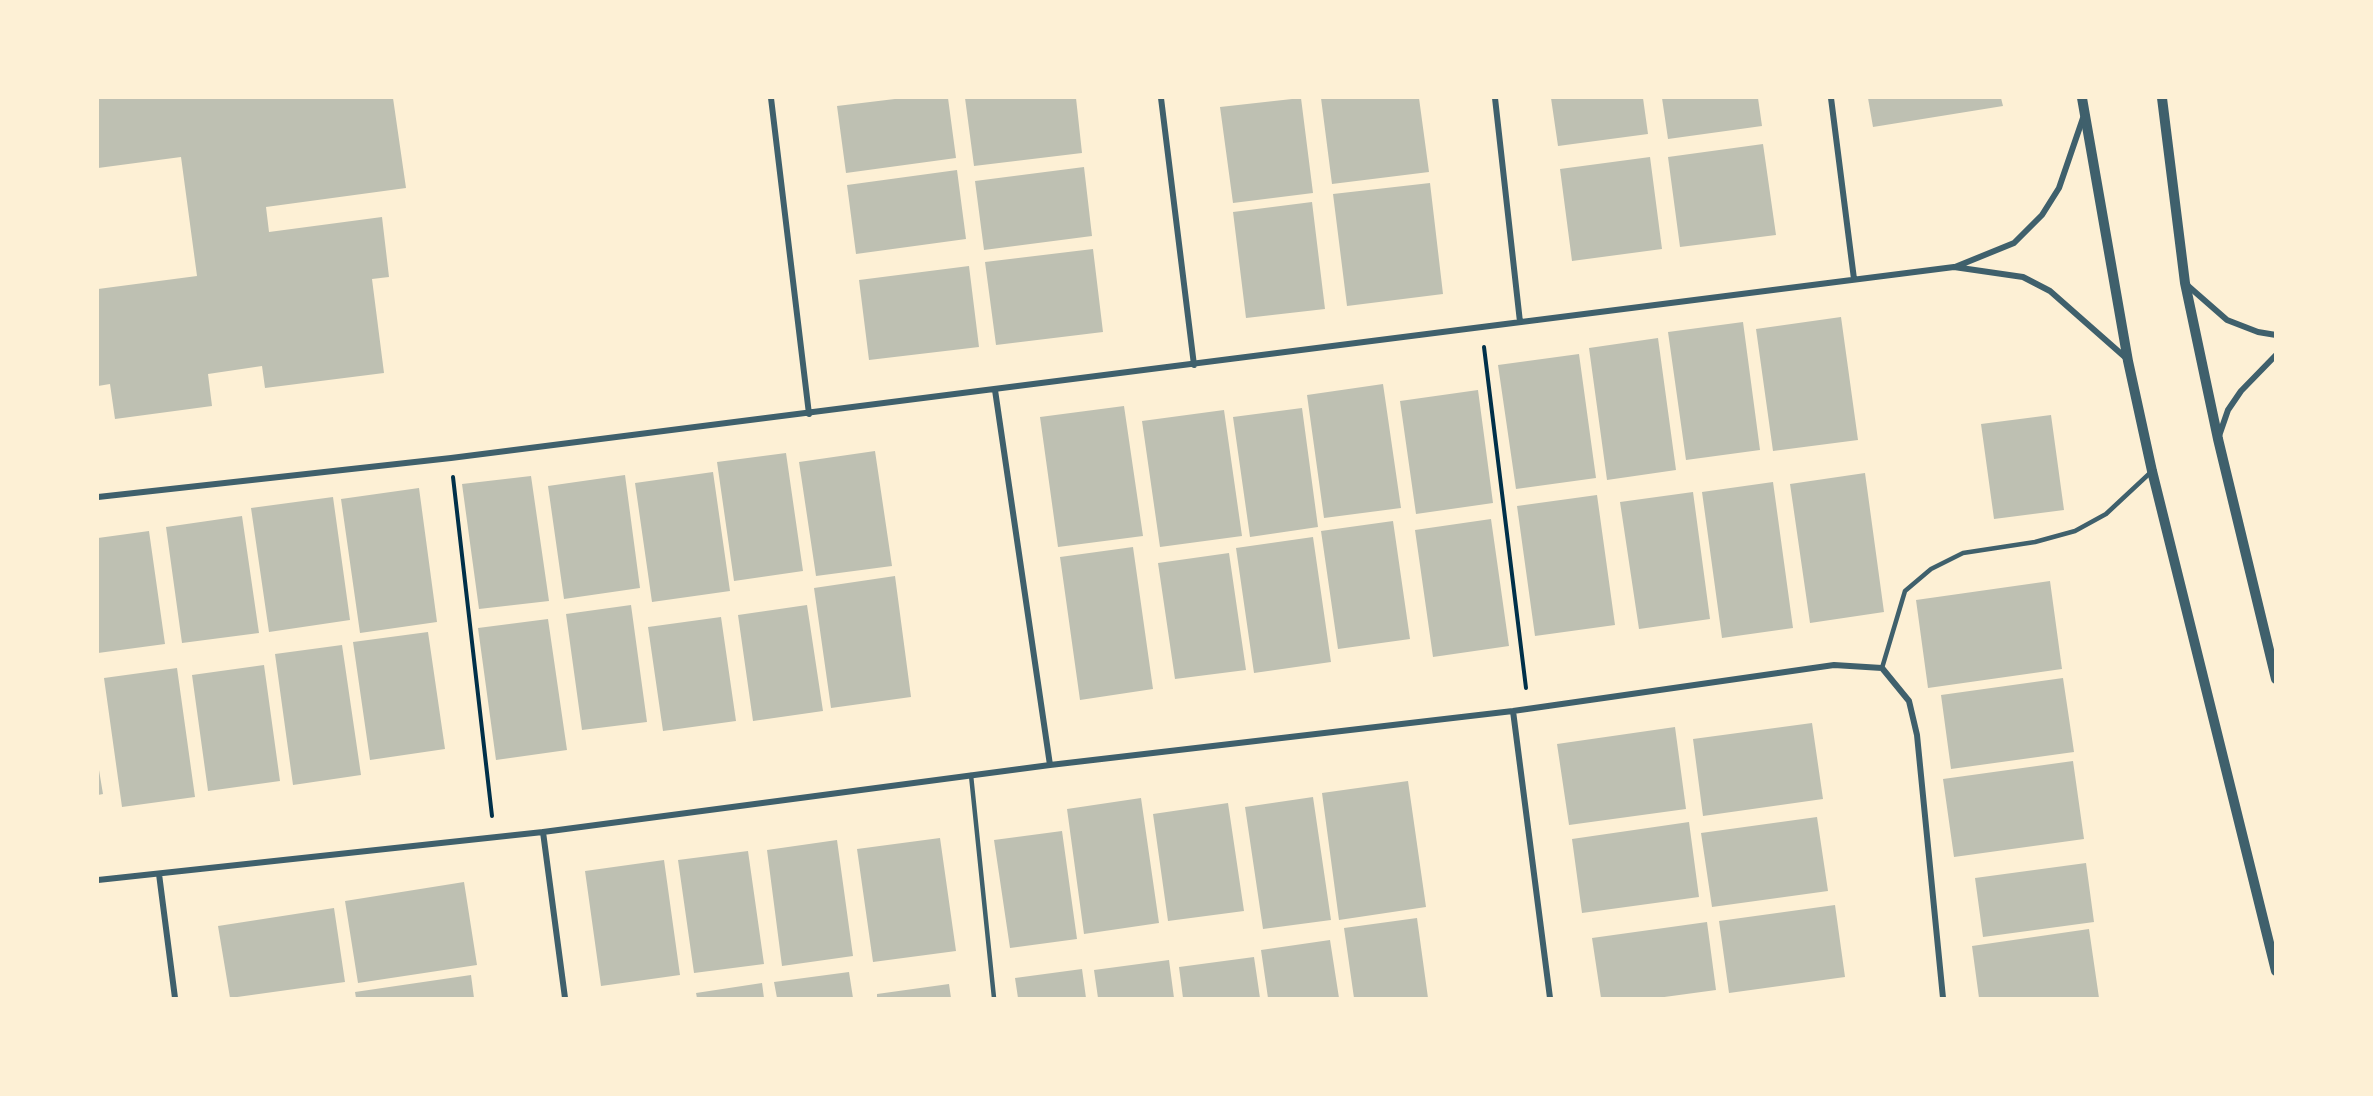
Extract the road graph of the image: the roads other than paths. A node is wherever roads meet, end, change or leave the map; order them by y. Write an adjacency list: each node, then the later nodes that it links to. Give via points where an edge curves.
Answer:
1 (771, 98): 17 (street)
2 (1161, 98): 15 (street)
3 (1495, 98): 11 (street)
4 (1831, 98): 9 (street)
5 (2082, 98): 7 (street)
6 (2162, 98): 10 (street)
7 (2084, 115): 8 (street, via 2059,188 2042,215 2014,243); 14 (street)
8 (1954, 267): 9 (street); 14 (street, via 2023,277 2050,291)
9 (1854, 279): 11 (street)
10 (2185, 283): 12 (street, via 2227,320); 18 (street)
11 (1520, 322): 15 (street)
12 (2276, 335)
13 (2276, 355): 18 (street, via 2241,391 2228,411)
14 (2128, 360): 19 (street)
15 (1194, 365): 16 (street)
16 (995, 390): 17 (street); 24 (street)
17 (809, 414): 20 (street)
18 (2218, 439): 22 (street)
19 (2152, 471): 21 (lane, via 2106,514 2075,531 2035,542 1963,552 1931,569 1905,591); 29 (street)
20 (98, 497)
21 (1882, 668): 23 (street, via 1834,665); 34 (street, via 1909,701 1917,735)
22 (2276, 679)
23 (1514, 711): 24 (street); 33 (street)
24 (1050, 765): 25 (street)
25 (971, 775): 26 (street); 32 (lane)
26 (543, 832): 27 (street); 31 (street)
27 (159, 874): 28 (street); 30 (street)
28 (98, 880)
29 (2276, 971)
30 (175, 999)
31 (565, 999)
32 (994, 999)
33 (1550, 999)
34 (1943, 999)

